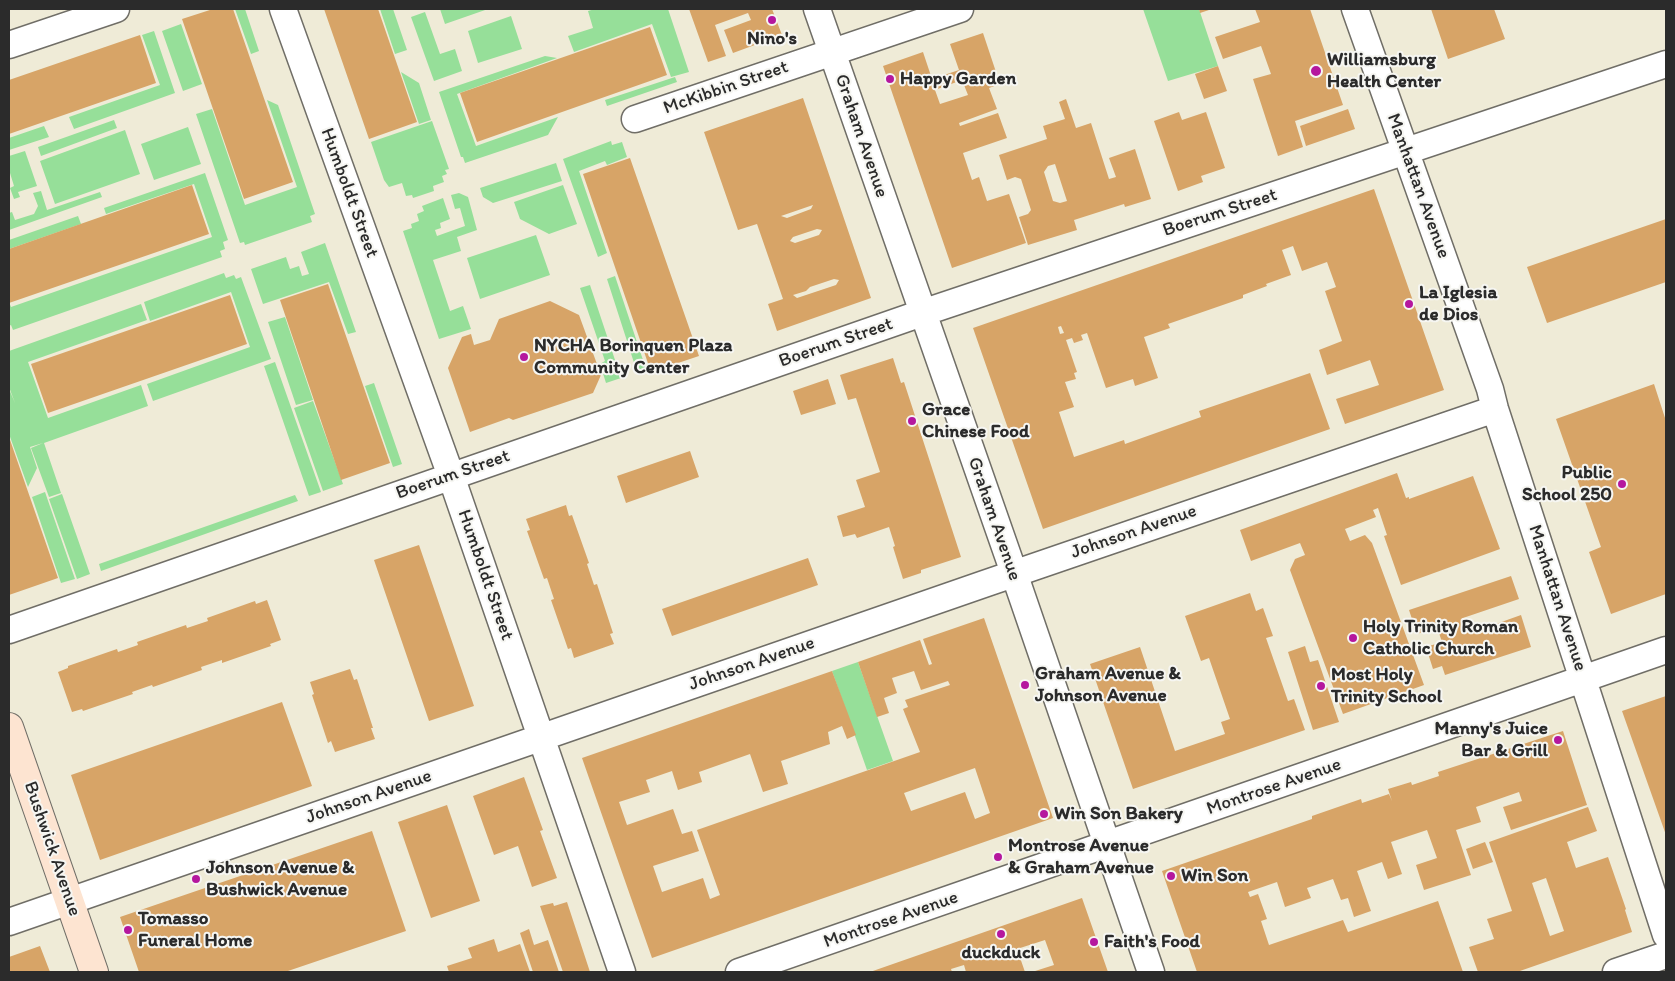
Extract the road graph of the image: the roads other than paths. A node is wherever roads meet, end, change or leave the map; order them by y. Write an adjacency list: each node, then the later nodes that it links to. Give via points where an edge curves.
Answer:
1 (116, 9): 6 (street)
2 (283, 9): 13 (street, Humboldt Street)
3 (817, 9): 7 (street, Graham Avenue)
4 (960, 9): 7 (street, McKibbin Street)
5 (1355, 9): 10 (street, Manhattan Avenue)
6 (9, 45)
7 (832, 53): 9 (street, McKibbin Street); 11 (street, Graham Avenue)
8 (1666, 64): 10 (street, Boerum Street)
9 (634, 119)
10 (1405, 152): 11 (street, Boerum Street); 12 (street, Manhattan Avenue)
11 (922, 313): 13 (street, Boerum Street); 14 (street, Graham Avenue)
12 (1495, 409): 14 (street, Johnson Avenue); 17 (street, Manhattan Avenue)
13 (451, 476): 15 (street, Boerum Street); 19 (street, Humboldt Street)
14 (1014, 573): 19 (street, Johnson Avenue); 20 (street, Graham Avenue)
15 (9, 630)
16 (1666, 650): 17 (street, Montrose Avenue)
17 (1583, 678): 20 (street, Montrose Avenue); 23 (street, Manhattan Avenue)
18 (9, 726): 21 (main road, Bushwick Avenue)
19 (541, 738): 21 (street, Johnson Avenue); 26 (street, Humboldt Street)
20 (1107, 845): 27 (street, Montrose Avenue); 28 (street, Graham Avenue)
21 (69, 901): 22 (street, Johnson Avenue); 25 (main road, Bushwick Avenue)
22 (9, 922)
23 (1666, 934)
24 (1666, 955): 29 (street)
25 (94, 972)
26 (622, 972)
27 (739, 972)
28 (1150, 972)
29 (1616, 972)

